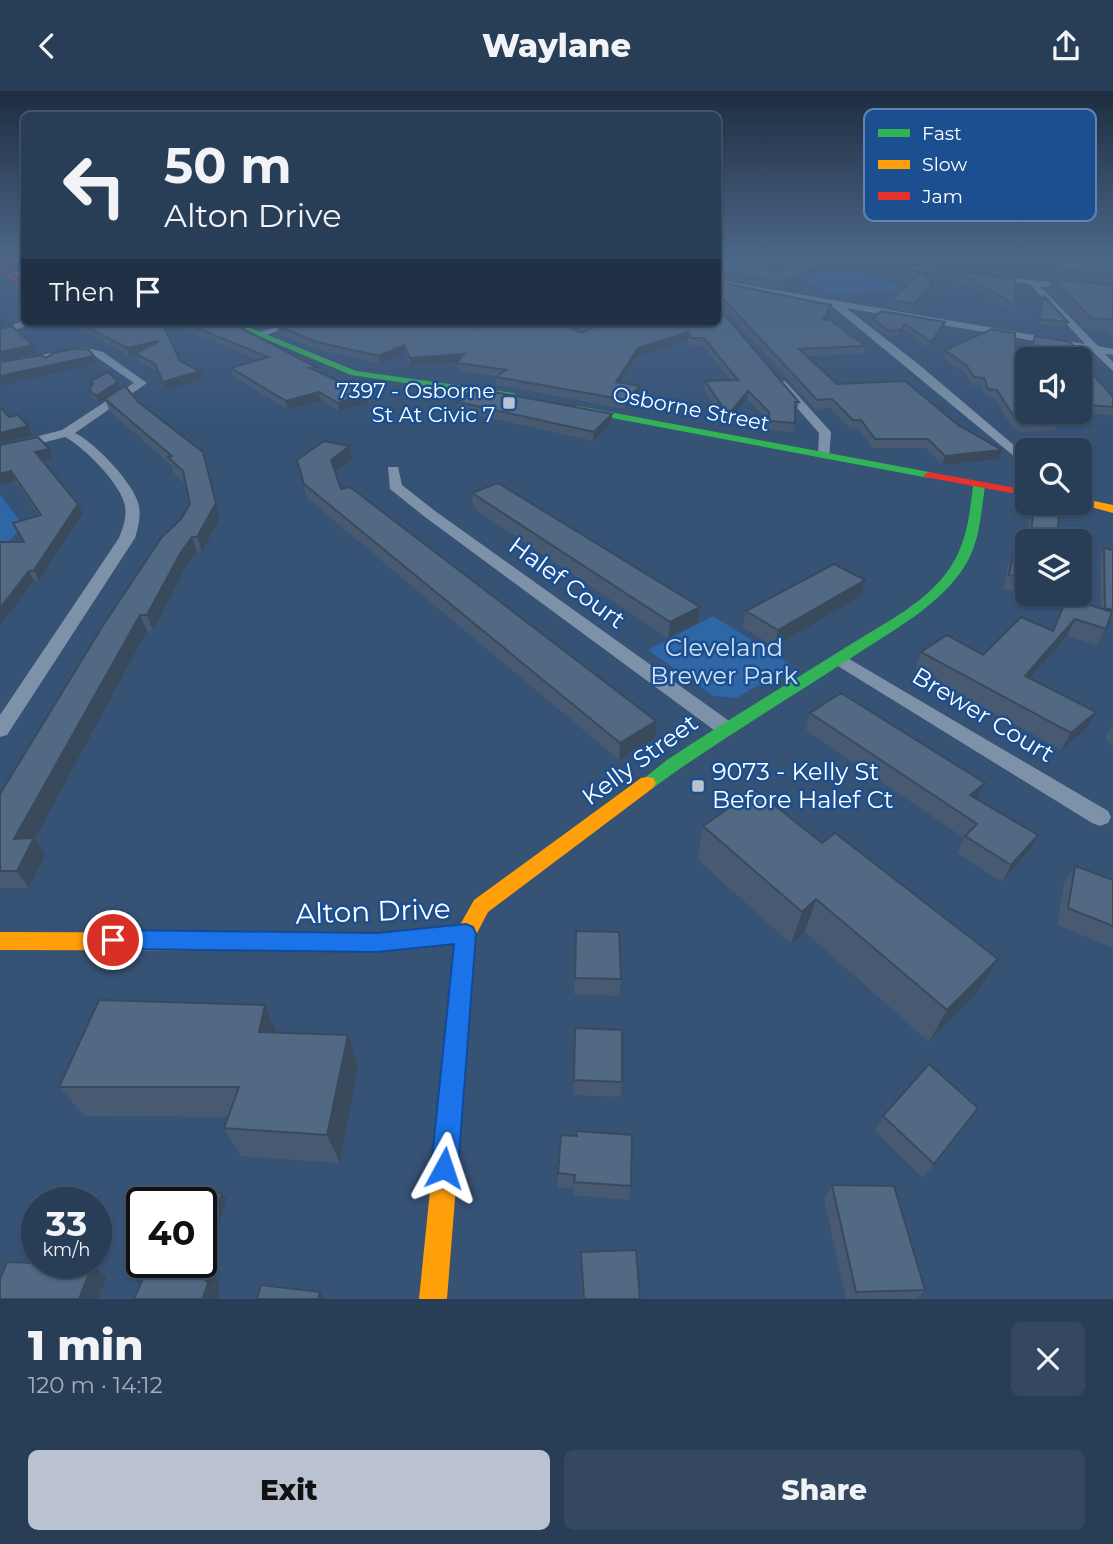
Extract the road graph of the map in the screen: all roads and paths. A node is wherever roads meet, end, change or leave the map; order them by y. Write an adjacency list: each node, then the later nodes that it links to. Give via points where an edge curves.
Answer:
1 (846, 312): 18 (street)
2 (887, 312): 9 (street)
3 (1060, 312): 9 (street)
4 (21, 325): 7 (street)
5 (239, 326): 8 (street)
6 (288, 326): 8 (street)
7 (0, 334)
8 (259, 334): 14 (street, via 354,373)
9 (1093, 349): 10 (street); 12 (street)
10 (1113, 352)
11 (0, 366): 16 (street, via 82,350 99,353 141,383)
12 (1113, 369)
13 (771, 372): 19 (street, via 825,432)
14 (524, 398)
15 (563, 406): 19 (street, Osborne Street)
16 (66, 433): 17 (street); 27 (street, via 84,442 128,492 133,520 127,538)
17 (0, 450)
18 (1015, 453)
19 (824, 456): 21 (street, Osborne Street)
20 (393, 470): 26 (street, Halef Court, via 395,486 429,514)
21 (979, 486): 22 (street, Osborne Street); 25 (street, Kelly Street, via 971,538 954,572 905,616)
22 (1015, 491)
23 (1092, 504): 24 (street)
24 (1113, 509)
25 (839, 659): 26 (street, Kelly Street); 28 (street, Brewer Court)
26 (725, 728): 29 (street, Kelly Street, via 481,906)
27 (0, 730)
28 (1100, 817)
29 (466, 934): 30 (street, Alton Drive, via 377,942); 31 (street, Alton Drive)
30 (0, 941)
31 (433, 1299)

